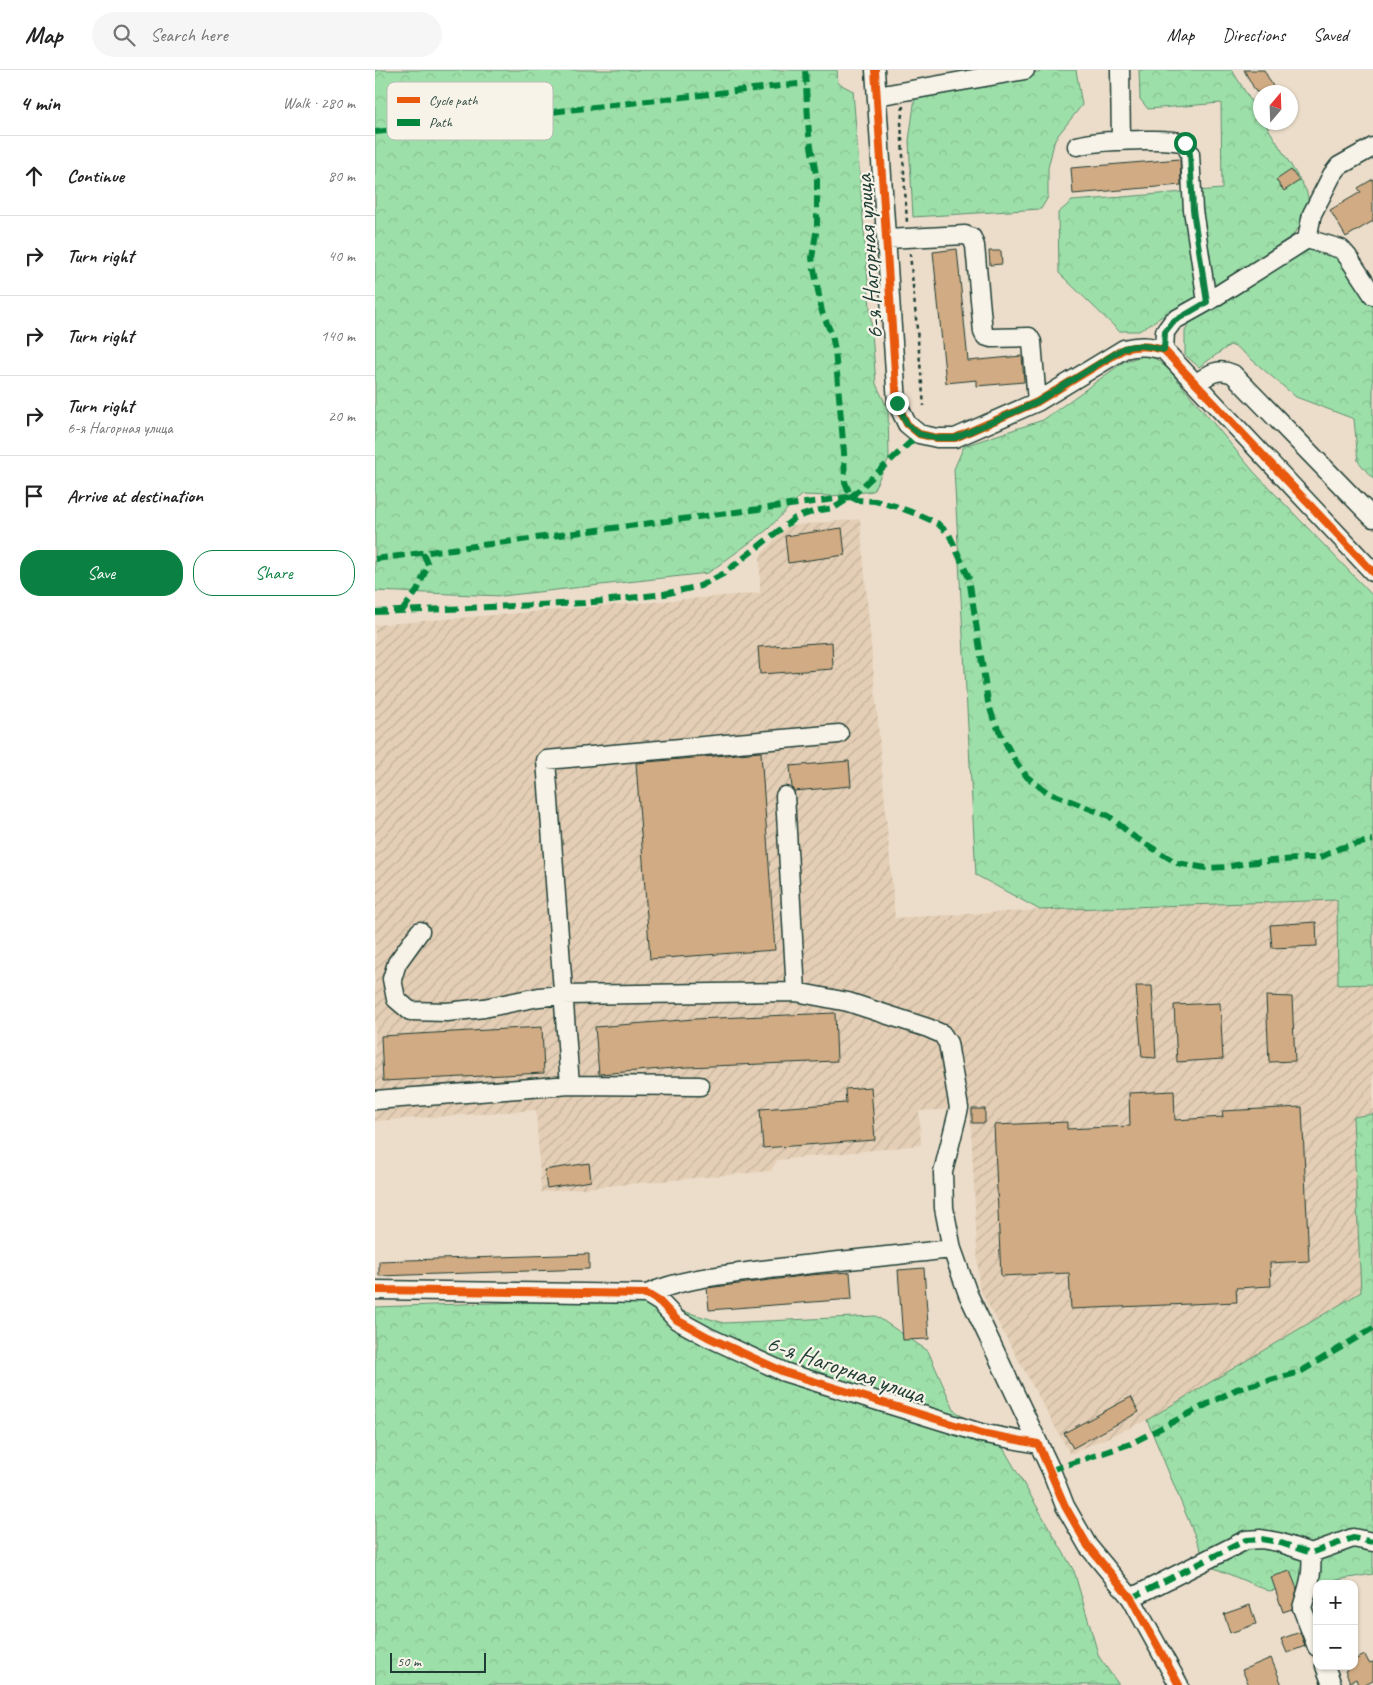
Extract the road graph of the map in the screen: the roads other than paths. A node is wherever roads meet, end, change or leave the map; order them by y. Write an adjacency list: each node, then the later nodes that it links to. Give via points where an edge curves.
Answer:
1 (875, 70): 4 (street, 6-я Нагорная улица)
2 (1025, 70): 4 (street)
3 (1120, 70): 5 (street)
4 (877, 96): 8 (street, 6-я Нагорная улица)
5 (1121, 141): 6 (street); 11 (street, via 1176,140 1185,143 1190,154 1193,210)
6 (1077, 146)
7 (1373, 147): 9 (street, via 1339,166 1332,175 1312,214)
8 (887, 239): 14 (street, via 965,235 972,238 983,332 991,338 1029,337); 14 (street, 6-я Нагорная улица, via 897,403 907,424 919,434 955,438)
9 (1307, 239): 10 (street, via 1341,249); 11 (street)
10 (1373, 295)
11 (1207, 302): 12 (street, via 1173,322 1165,332)
12 (1164, 350): 13 (street); 14 (street, via 1136,345 1124,348)
13 (1197, 384): 15 (street, via 1210,373 1225,371 1233,374); 16 (street)
14 (1037, 402)
15 (1373, 518)
16 (1369, 560)
17 (839, 734): 21 (street, via 546,760)
18 (785, 796): 20 (street)
19 (420, 931): 21 (street, via 397,963 392,979 396,999 411,1011 447,1012)
20 (796, 992): 21 (street); 25 (street, via 847,1002 928,1028 942,1034 948,1043 959,1108 943,1172 944,1208)
21 (563, 995): 22 (street)
22 (570, 1085): 23 (street); 24 (street)
23 (700, 1086)
24 (375, 1100)
25 (952, 1249): 27 (street, via 700,1278); 28 (street, via 968,1294)
26 (375, 1290): 27 (street)
27 (647, 1294): 28 (street, 6-я Нагорная улица, via 677,1320 784,1372 981,1433)
28 (1038, 1444): 31 (street, via 1065,1506 1088,1546)
29 (1373, 1542): 30 (street, via 1353,1538)
30 (1311, 1554): 31 (street, via 1261,1538 1246,1540); 32 (street, via 1309,1590 1302,1608)
31 (1131, 1598): 34 (street)
32 (1313, 1637)
33 (1326, 1670): 35 (street)
34 (1179, 1685)
35 (1332, 1685)

